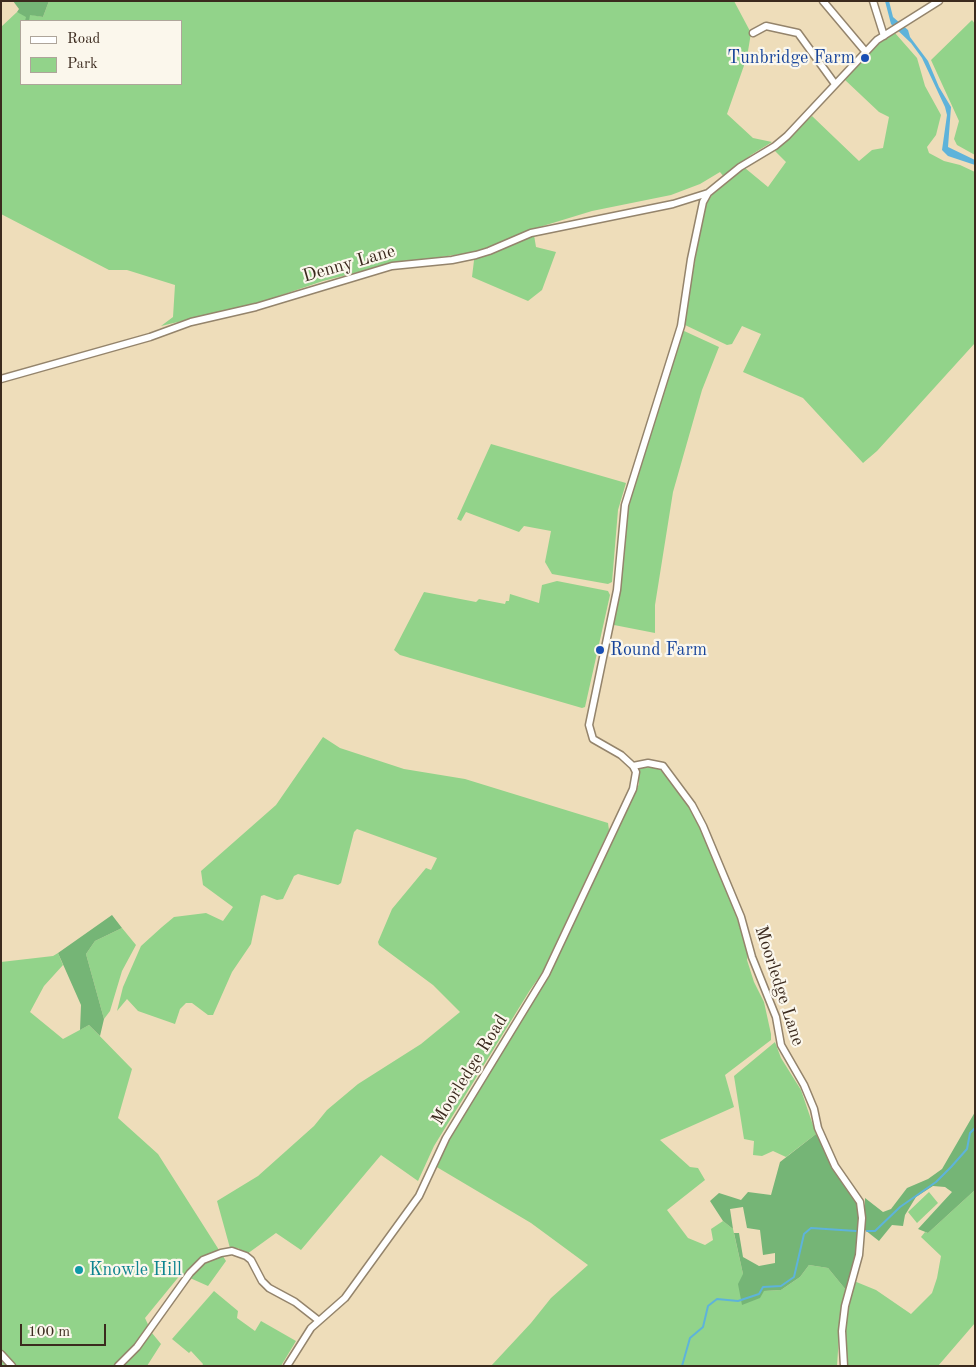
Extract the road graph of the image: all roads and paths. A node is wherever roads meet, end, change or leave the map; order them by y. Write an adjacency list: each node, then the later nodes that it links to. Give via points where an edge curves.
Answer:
1 (823, 1): 6 (street)
2 (873, 1): 5 (street)
3 (939, 1): 5 (street)
4 (753, 33): 7 (street, via 766,26 798,33)
5 (884, 36): 6 (street)
6 (865, 51): 7 (street)
7 (835, 84): 8 (street, via 783,139 740,166)
8 (708, 194): 9 (street, Denny Lane, via 532,233 490,251 392,266); 10 (street, via 701,210 678,335 625,506 617,590 588,725 593,739)
9 (1, 379)
10 (633, 766): 11 (street, Moorledge Road, via 636,772 633,789 546,974 446,1138 412,1206 346,1298); 16 (street, Moorledge Lane, via 648,763 663,766 703,826 741,917 752,956 776,1017 781,1045 804,1086 835,1166 860,1202 859,1255 845,1306 842,1332)
11 (318, 1320): 14 (street, via 269,1288 246,1256 232,1251 221,1253 203,1260 190,1273 142,1341); 15 (street, Moorledge Road)
12 (1, 1354): 13 (street)
13 (12, 1366)
14 (118, 1366)
15 (288, 1366)
16 (844, 1366)

